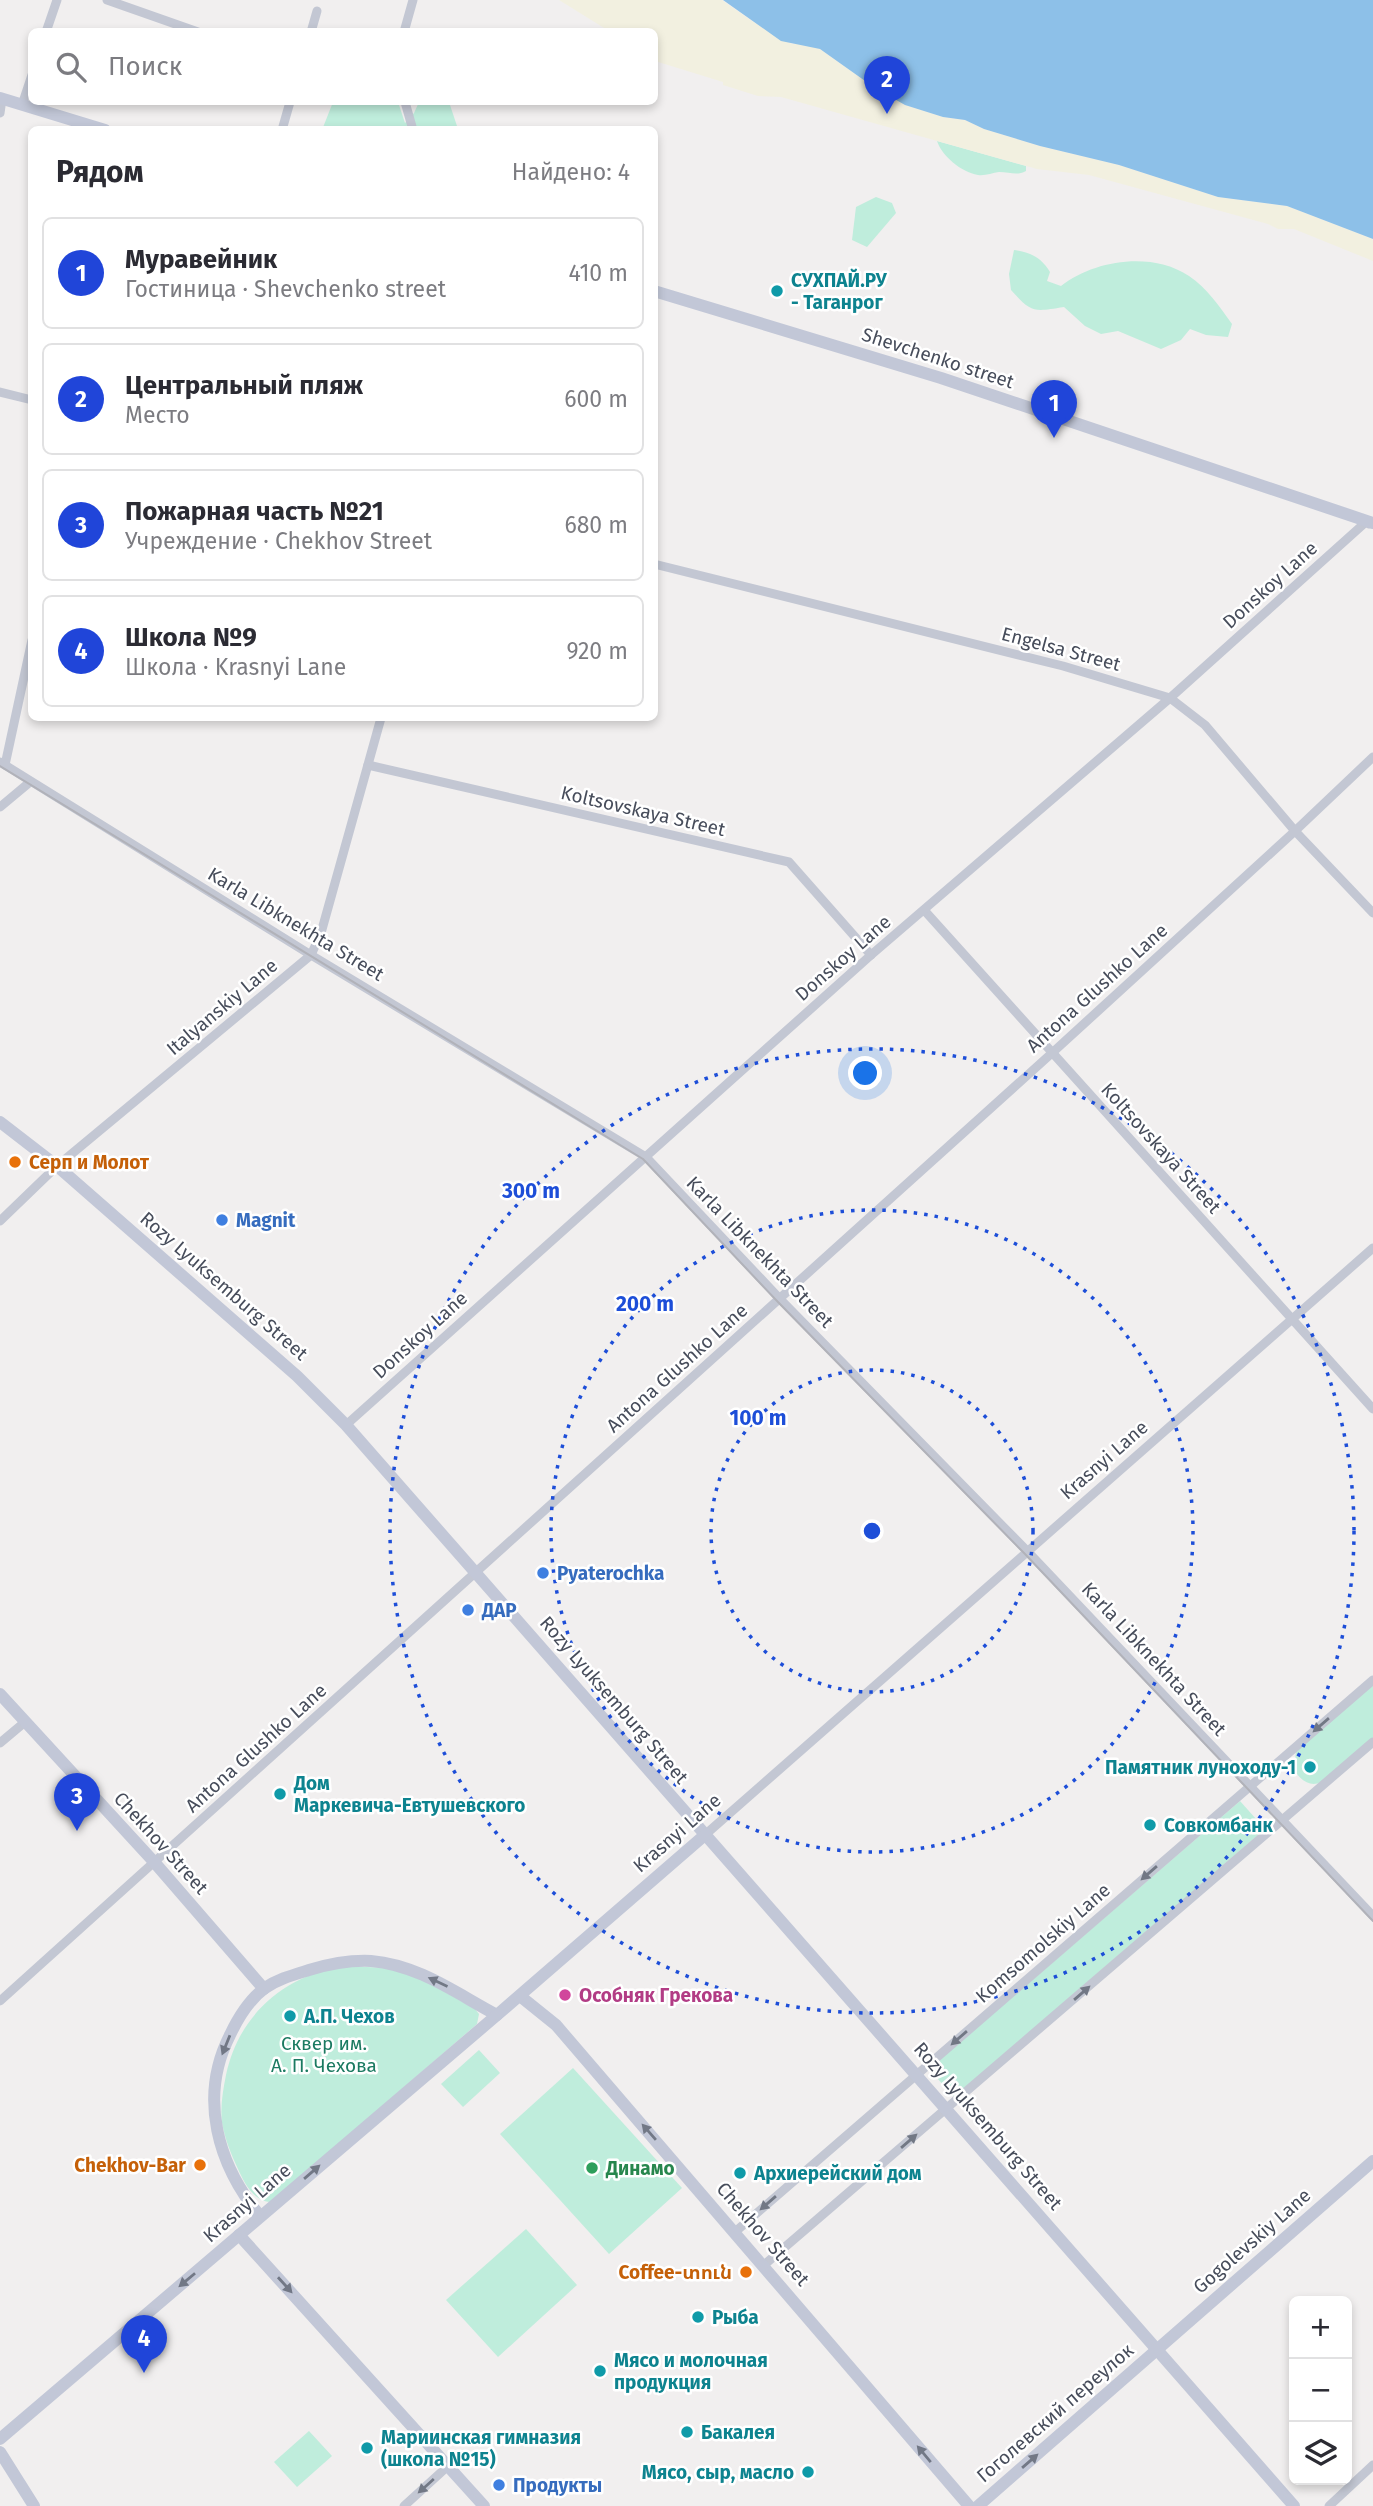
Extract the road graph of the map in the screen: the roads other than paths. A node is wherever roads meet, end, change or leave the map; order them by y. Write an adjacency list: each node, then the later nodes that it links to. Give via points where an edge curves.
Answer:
1 (57, 0): 5 (street)
2 (107, 0): 6 (street)
3 (413, 0): 8 (street)
4 (317, 11): 7 (street)
5 (47, 28)
6 (187, 28)
7 (312, 28)
8 (405, 28)
9 (28, 87): 11 (street)
10 (1, 99): 11 (street); 14 (street)
11 (22, 105): 15 (street)
12 (289, 105): 16 (street)
13 (406, 105): 17 (street)
14 (0, 113)
15 (92, 126)
16 (283, 126)
17 (412, 126)
18 (658, 292): 21 (street, Shevchenko street, via 941,378)
19 (0, 392): 20 (street)
20 (28, 399)
21 (1371, 524): 24 (street, Donskoy Lane)
22 (658, 565): 24 (street, Engelsa Street, via 1063,666)
23 (28, 657): 27 (street)
24 (1170, 698): 31 (street, Engelsa Street, via 1205,725); 32 (street, Donskoy Lane)
25 (380, 721): 28 (street, Italyanskiy Lane)
26 (1373, 757): 31 (street, Antona Glushko Lane)
27 (2, 764): 29 (street, Karla Libknekhta Street)
28 (368, 765): 34 (street, Italyanskiy Lane, via 321,933); 35 (street, Koltsovskaya Street, via 789,862)
29 (30, 782): 30 (street); 34 (street, Karla Libknekhta Street)
30 (0, 807)
31 (1295, 831): 33 (street, Engelsa Street); 36 (street, Antona Glushko Lane)
32 (924, 910): 35 (street, Donskoy Lane); 36 (street, Koltsovskaya Street)
33 (1373, 914)
34 (311, 954): 38 (street, Karla Libknekhta Street); 39 (street, Italyanskiy Lane)
35 (871, 956): 38 (street, Donskoy Lane)
36 (1052, 1053): 42 (street, Antona Glushko Lane); 43 (street, Koltsovskaya Street)
37 (0, 1122): 39 (street, Rozy Lyuksemburg Street)
38 (646, 1157): 42 (street, Karla Libknekhta Street); 45 (street, Donskoy Lane)
39 (57, 1166): 40 (street, Italyanskiy Lane); 45 (street, Rozy Lyuksemburg Street)
40 (0, 1221)
41 (1373, 1248): 43 (street, Krasnyi Lane)
42 (780, 1299): 46 (street, Karla Libknekhta Street); 47 (street, Antona Glushko Lane)
43 (1293, 1321): 44 (street, Koltsovskaya Street); 46 (street, Krasnyi Lane)
44 (1373, 1409)
45 (346, 1424): 47 (street, Rozy Lyuksemburg Street)
46 (1028, 1552): 53 (street, Karla Libknekhta Street); 55 (street, Krasnyi Lane)
47 (477, 1573): 55 (street, Rozy Lyuksemburg Street); 56 (street, Antona Glushko Lane)
48 (1373, 1680): 53 (street, Komsomolskiy Lane, one-way to 53)
49 (0, 1694): 50 (street, Chekhov Street)
50 (25, 1722): 52 (street); 56 (street, Chekhov Street)
51 (1373, 1742): 54 (street)
52 (0, 1743)
53 (1250, 1786): 54 (street, Karla Libknekhta Street); 62 (street, Komsomolskiy Lane, one-way to 62)
54 (1282, 1821): 57 (street, Karla Libknekhta Street); 63 (street, one-way to 54)
55 (706, 1834): 59 (street, Krasnyi Lane); 62 (street, Rozy Lyuksemburg Street)
56 (155, 1863): 58 (street, Chekhov Street); 60 (street, Antona Glushko Lane)
57 (1373, 1916)
58 (264, 1989): 61 (street, one-way to 58, via 442,1983 371,1961 326,1965); 65 (street, one-way to 65, via 236,2022 225,2044 214,2090 216,2126 225,2161)
59 (520, 1996): 61 (street, Krasnyi Lane); 66 (street, Chekhov Street, one-way to 59, via 556,2025)
60 (0, 2001)
61 (497, 2015): 65 (street, Krasnyi Lane, one-way to 61)
62 (918, 2074): 63 (street, Rozy Lyuksemburg Street); 66 (street, Komsomolskiy Lane, one-way to 66)
63 (947, 2108): 68 (street, one-way to 63); 69 (street, Rozy Lyuksemburg Street)
64 (1373, 2161): 69 (street, Gogolevskiy Lane)
65 (260, 2217): 67 (street, Krasnyi Lane)
66 (735, 2232): 68 (street, Chekhov Street)
67 (239, 2235): 70 (street, Krasnyi Lane, one-way to 70); 73 (street, one-way to 73)
68 (764, 2266): 77 (street, Chekhov Street, one-way to 68)
69 (1157, 2350): 78 (street, Гоголевский переулок, one-way to 69); 79 (street, Rozy Lyuksemburg Street)
70 (0, 2439)
71 (0, 2452): 74 (street)
72 (1373, 2465): 80 (street)
73 (449, 2466): 75 (street, one-way to 75); 76 (street)
74 (34, 2506)
75 (404, 2506)
76 (484, 2506)
77 (969, 2506)
78 (978, 2506)
79 (1294, 2506)
80 (1329, 2506)

